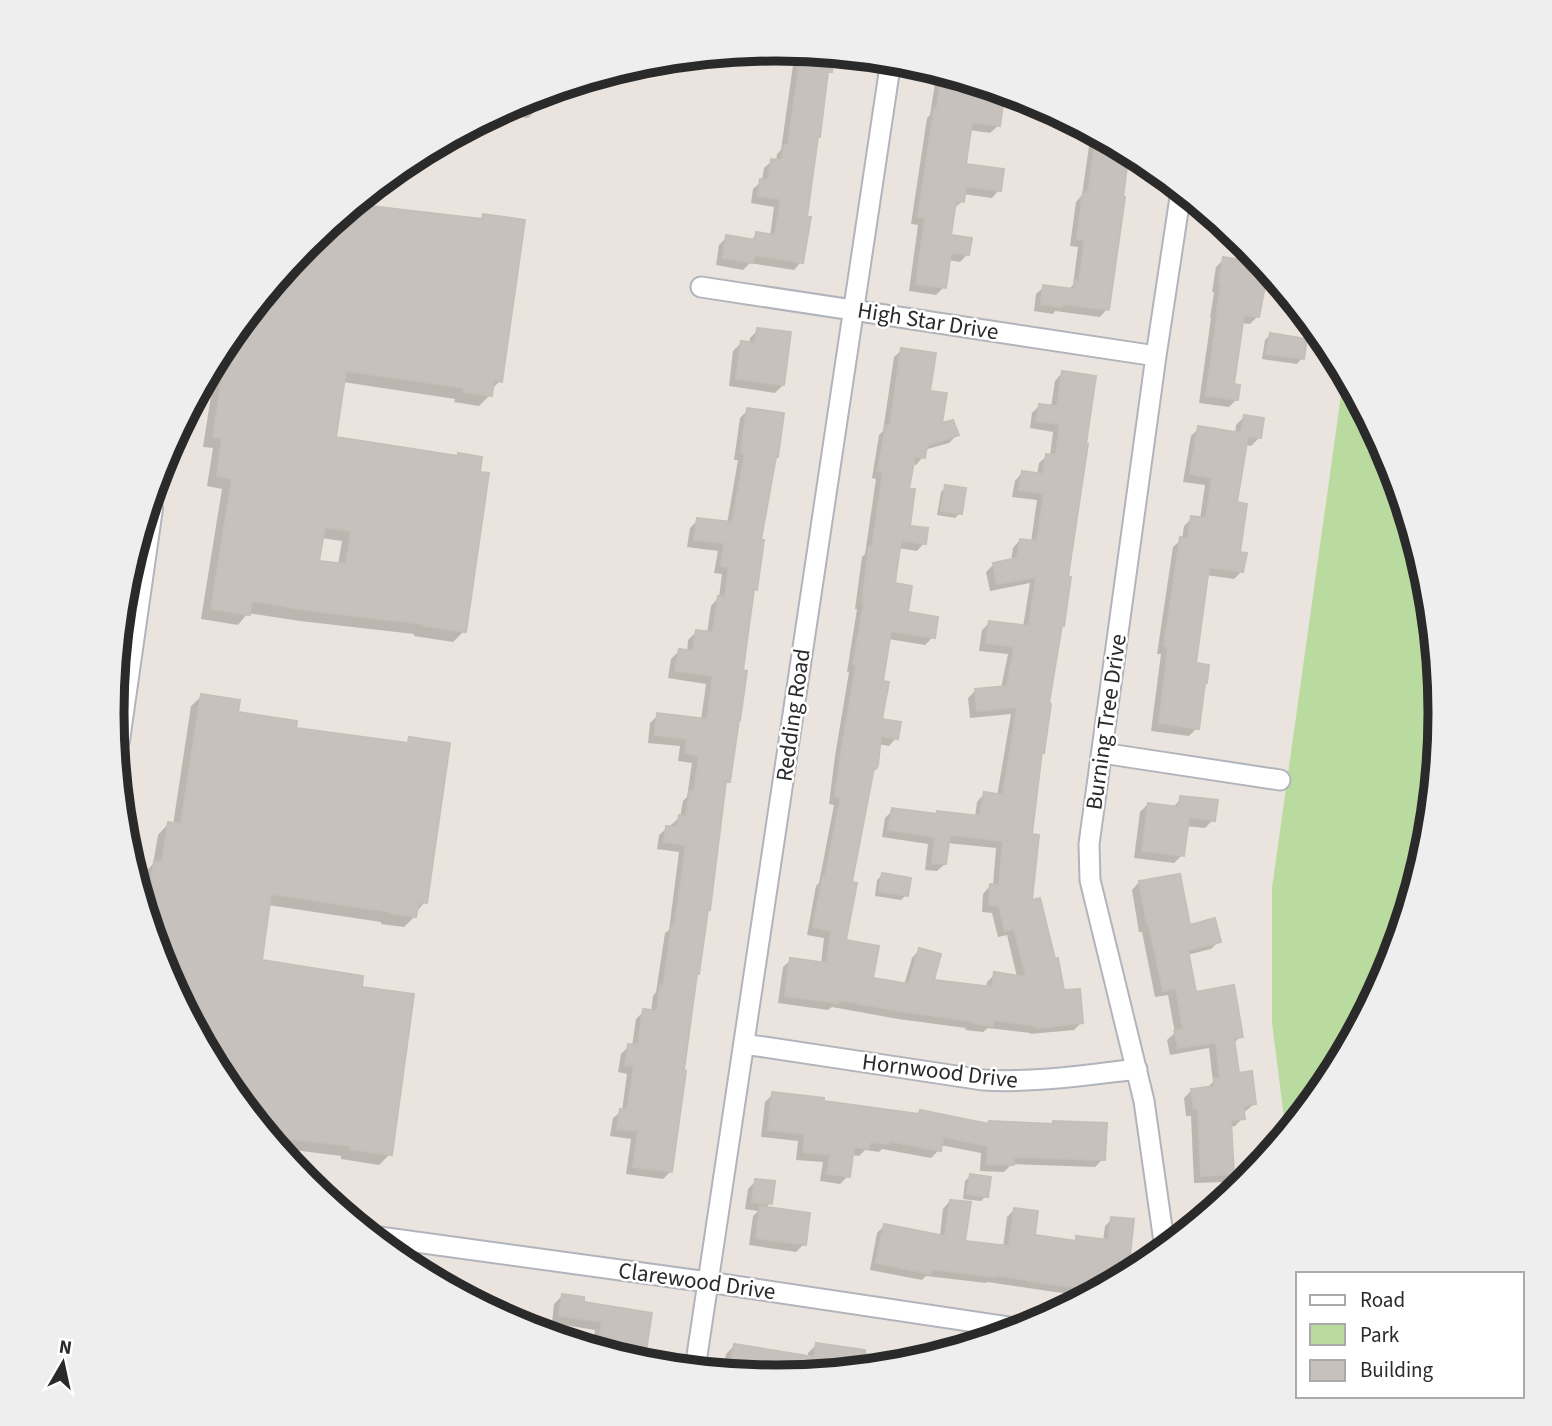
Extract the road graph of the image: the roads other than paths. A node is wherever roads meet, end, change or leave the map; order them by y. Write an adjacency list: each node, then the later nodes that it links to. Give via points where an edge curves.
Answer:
1 (889, 72): 4 (street, Redding Road)
2 (1179, 201): 5 (street, Burning Tree Drive)
3 (701, 287): 4 (street, High Star Drive)
4 (853, 310): 5 (street, High Star Drive); 8 (street, Redding Road)
5 (1156, 356): 6 (street, Burning Tree Drive)
6 (1102, 753): 7 (street); 9 (street, Burning Tree Drive, via 1089,844 1090,880)
7 (1280, 780)
8 (744, 1044): 9 (street, Hornwood Drive, via 1011,1082); 12 (street, Redding Road)
9 (1137, 1069): 10 (street, Burning Tree Drive)
10 (1163, 1237)
11 (391, 1239): 12 (street, Clarewood Drive)
12 (708, 1282): 13 (street, Clarewood Drive); 14 (street, Redding Road)
13 (997, 1325)
14 (696, 1360)

